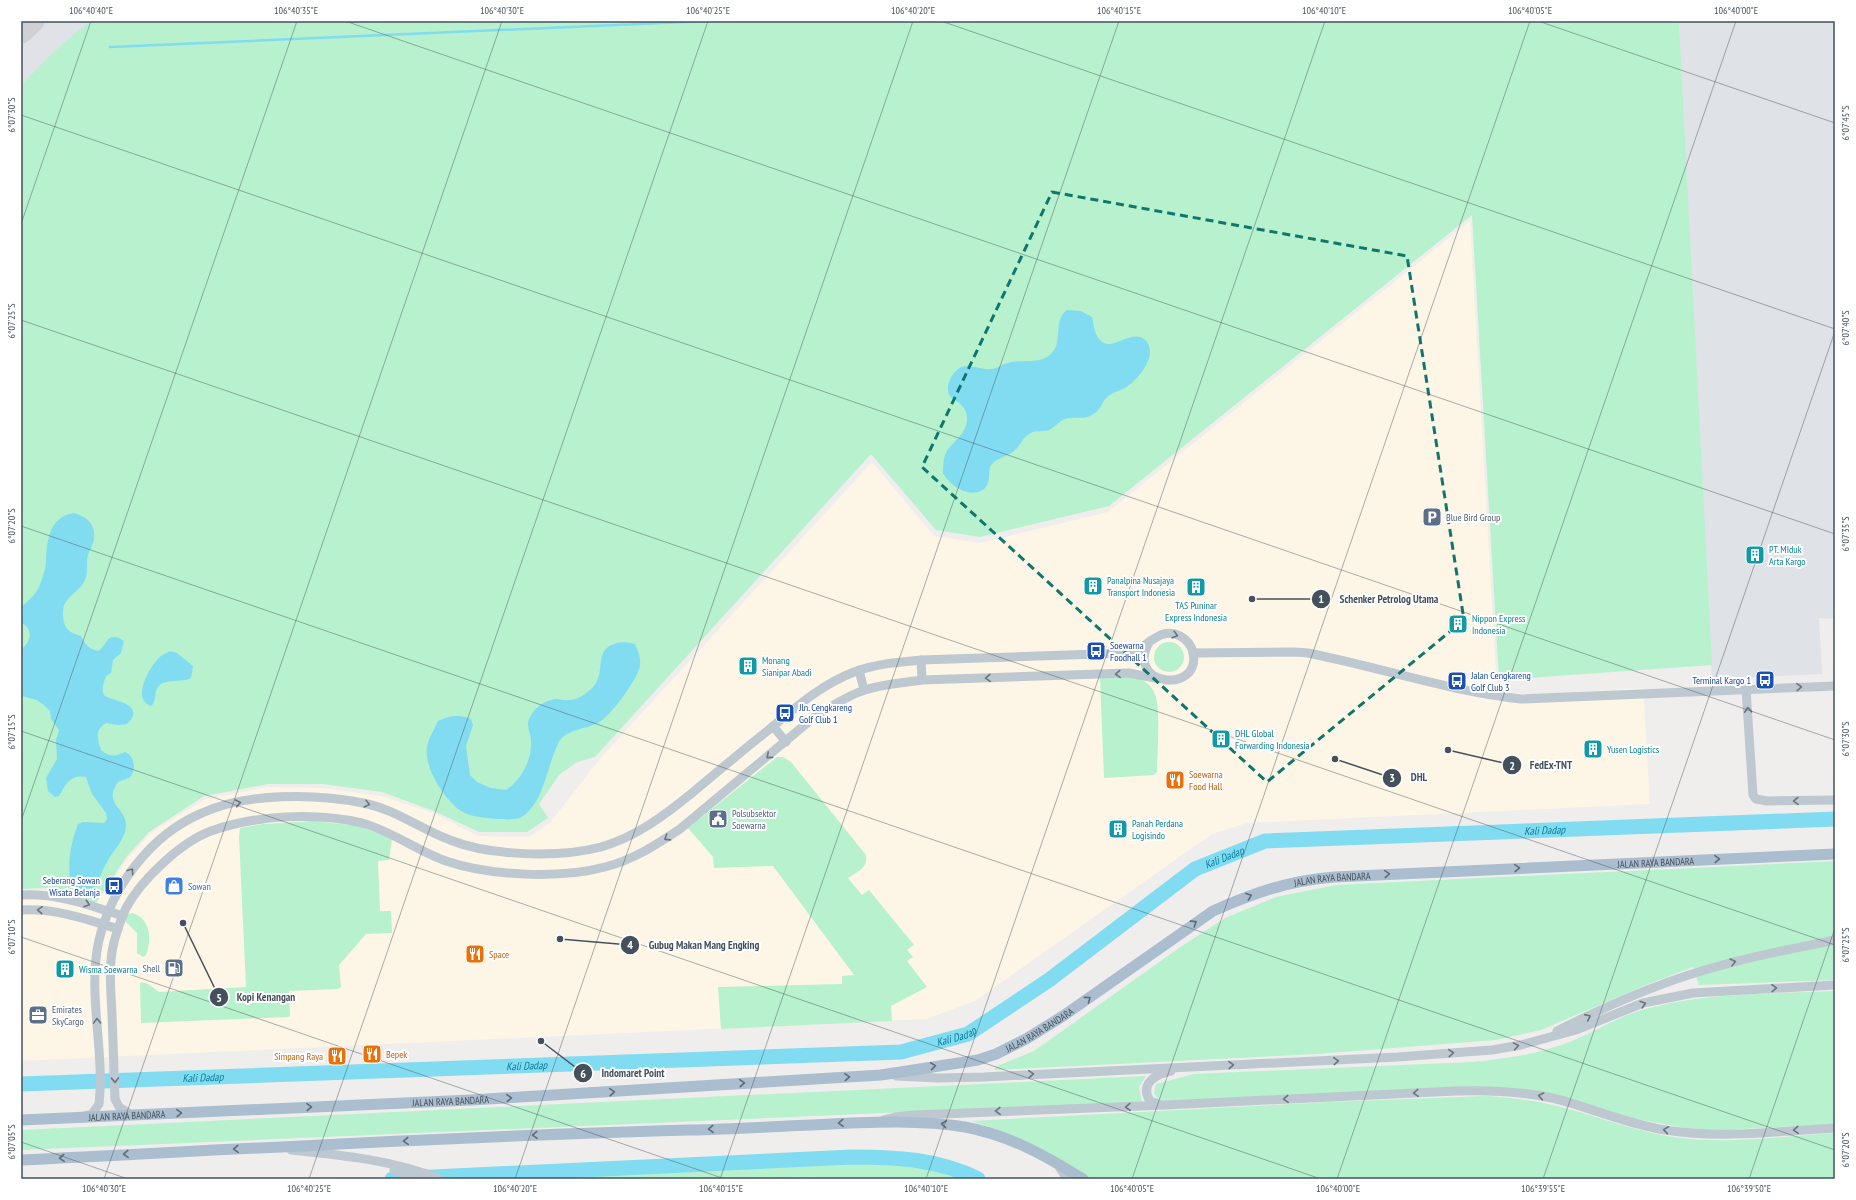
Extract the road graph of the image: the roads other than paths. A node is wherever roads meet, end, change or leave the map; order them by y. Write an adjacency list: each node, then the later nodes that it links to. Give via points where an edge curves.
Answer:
1 (1150, 641): 2 (street, one-way to 2, via 1158,635 1173,633 1186,640); 3 (street, via 1135,652 1128,653); 5 (street, via 1145,661 1151,674)
2 (1193, 653): 5 (street, via 1191,668 1181,678 1168,681); 8 (street, via 1295,652 1474,692 1521,699)
3 (921, 660): 4 (street); 6 (street)
4 (859, 670): 9 (street); 10 (street, via 831,682 804,699)
5 (1157, 678): 6 (street, one-way to 6, via 1129,674)
6 (922, 680): 9 (street)
7 (1835, 686): 8 (street, one-way to 7)
8 (1746, 689): 12 (street, one-way to 8, via 1767,801 1753,795)
9 (864, 690): 11 (street, via 818,714)
10 (773, 726): 11 (street); 16 (street, one-way to 10, via 122,885 149,851 188,820 214,808 255,800 320,796 365,803 387,810 450,840 484,850 529,853 582,850 615,842 666,814)
11 (786, 742): 17 (street, one-way to 17, via 680,830 639,854 604,867 549,873 501,873 444,860 400,837 361,823 320,817 256,820 209,832 188,844 154,872)
12 (1835, 800)
13 (1835, 854): 24 (main road, JALAN RAYA BANDARA, one-way to 13, via 978,1060 996,1054 1063,1016 1213,911 1238,899 1284,884 1334,877)
14 (21, 895): 16 (street, one-way to 16, via 53,895)
15 (21, 910): 18 (street, one-way to 15, via 51,910)
16 (109, 912): 17 (street); 18 (street)
17 (123, 916): 19 (street)
18 (104, 925): 19 (street); 27 (street, one-way to 18, via 92,1114 100,1098 95,979 97,953)
19 (118, 929): 26 (street, one-way to 26, via 110,978 115,1098 119,1107)
20 (1835, 940): 22 (street, JALAN RAYA BANDARA, one-way to 20, via 1574,1022 1695,973)
21 (1835, 985): 22 (street, JALAN RAYA BANDARA, one-way to 21, via 1576,1030 1643,1004 1693,993)
22 (1540, 1040): 23 (street, JALAN RAYA BANDARA, one-way to 22, via 1398,1058 1492,1050)
23 (1192, 1067): 24 (street, JALAN RAYA BANDARA, one-way to 23, via 938,1078); 25 (street, via 1165,1072 1149,1082 1146,1090 1150,1101)
24 (881, 1075): 26 (main road, JALAN RAYA BANDARA, one-way to 24, via 479,1099)
25 (1166, 1105): 29 (street, one-way to 29, via 915,1115); 30 (street, one-way to 25, via 1732,1134 1684,1132 1642,1126 1551,1098 1494,1091)
26 (132, 1115): 27 (main road, JALAN RAYA BANDARA)
27 (84, 1116): 28 (main road, JALAN RAYA BANDARA)
28 (21, 1120)
29 (880, 1121): 31 (main road, one-way to 31); 32 (main road, one-way to 29, via 988,1132 942,1124)
30 (1835, 1128)
31 (267, 1148): 33 (street); 34 (main road, one-way to 34)
32 (1049, 1158): 37 (street); 38 (main road)
33 (358, 1159): 35 (street); 36 (street, via 410,1168)
34 (21, 1160)
35 (419, 1179)
36 (440, 1179)
37 (1067, 1179)
38 (1083, 1179)

